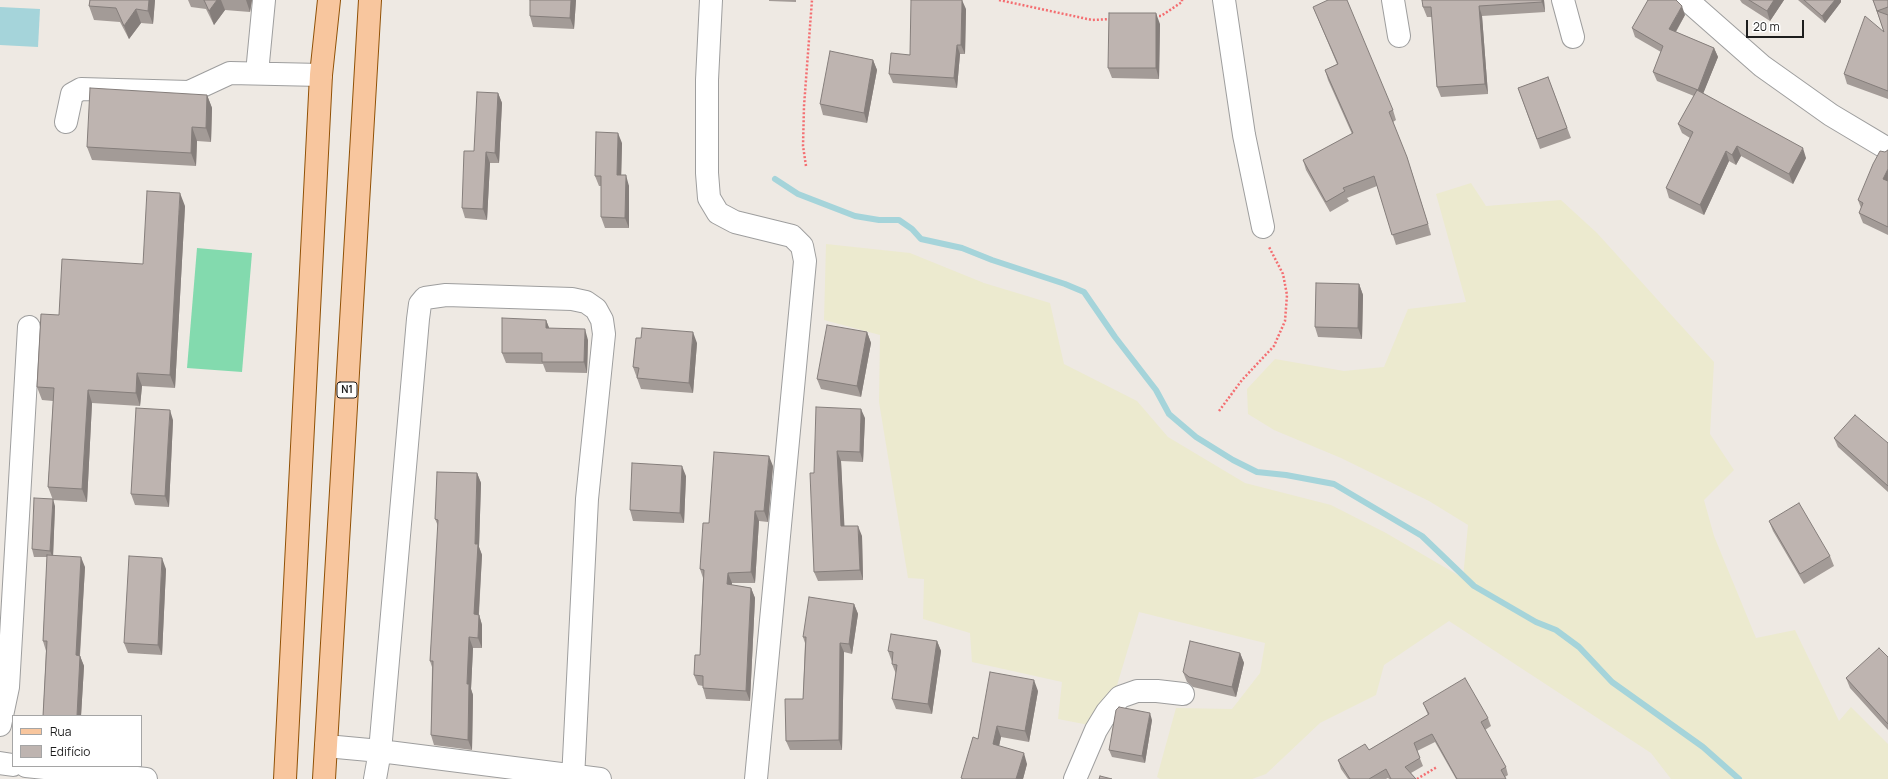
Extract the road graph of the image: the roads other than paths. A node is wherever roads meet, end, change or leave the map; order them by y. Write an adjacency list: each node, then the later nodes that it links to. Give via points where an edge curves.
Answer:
1 (264, 0): 11 (street)
2 (329, 0): 12 (main road)
3 (370, 0): 21 (main road, N1)
4 (711, 0): 32 (street, via 706,173 709,198 718,213 735,222 792,236 802,246 805,261)
5 (1224, 0): 15 (street, via 1244,135)
6 (1393, 0): 9 (street)
7 (1563, 0): 10 (street)
8 (1687, 0): 14 (street, via 1762,66 1831,115)
9 (1399, 36)
10 (1573, 37)
11 (257, 73): 12 (street); 13 (street, via 230,74 190,92 81,89 72,94)
12 (321, 75): 28 (main road)
13 (66, 122)
14 (1888, 148)
15 (1263, 227)
16 (29, 327): 18 (street)
17 (0, 540): 18 (street)
18 (16, 555): 20 (street, via 8,687)
19 (1183, 694): 33 (street, via 1137,691 1120,697 1096,730)
20 (0, 725)
21 (326, 746): 22 (street); 29 (main road, N1)
22 (380, 751): 26 (street); 26 (street, via 420,304 425,298 436,295 572,299 586,302 596,309 602,320 604,334 588,499); 30 (street)
23 (0, 763): 24 (street)
24 (12, 765)
25 (35, 767): 27 (street)
26 (573, 777): 31 (street)
27 (146, 779)
28 (285, 779)
29 (324, 779)
30 (375, 779)
31 (600, 779)
32 (756, 779)
33 (1075, 779)

